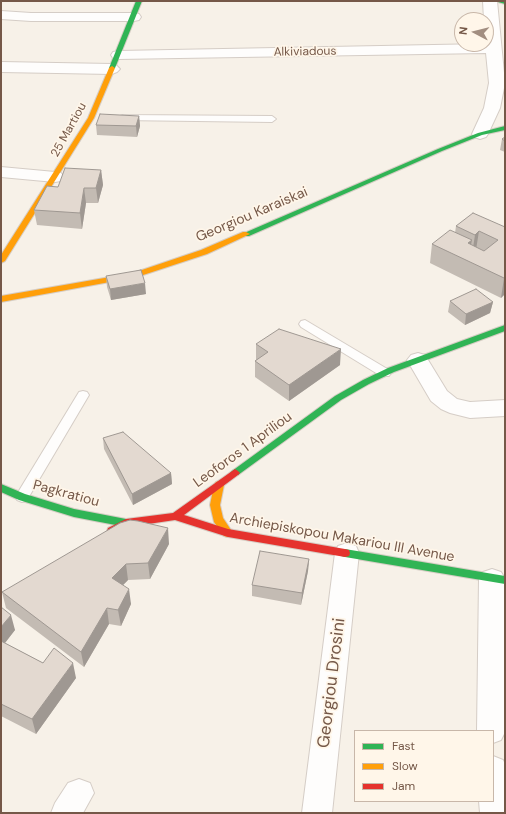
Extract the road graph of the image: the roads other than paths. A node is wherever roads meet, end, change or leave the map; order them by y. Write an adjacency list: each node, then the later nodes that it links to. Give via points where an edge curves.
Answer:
1 (139, 1): 7 (street, 25 Martiou)
2 (490, 1): 5 (street)
3 (500, 1): 4 (street)
4 (505, 2)
5 (491, 12)
6 (1, 14): 7 (street, via 31,17)
7 (134, 17): 10 (street, 25 Martiou)
8 (454, 49): 10 (street, Alkiviadous)
9 (493, 52): 16 (street, via 497,83 492,108)
10 (118, 55): 12 (street, 25 Martiou)
11 (1, 67): 12 (street)
12 (112, 69): 18 (street, 25 Martiou, via 95,118)
13 (114, 118): 14 (lane)
14 (272, 119)
15 (505, 128): 16 (street, Georgiou Karaiskai)
16 (480, 134): 20 (street, Georgiou Karaiskai, via 204,252 134,275)
17 (1, 172): 18 (street)
18 (55, 178): 19 (street, 25 Martiou)
19 (1, 261)
20 (1, 299)
21 (304, 324): 24 (lane)
22 (505, 328): 23 (street, Leoforos 1 Apriliou)
23 (418, 360): 24 (street, Leoforos 1 Apriliou); 26 (street, via 439,396 449,404 470,410)
24 (385, 373): 27 (street, Leoforos 1 Apriliou, via 338,398)
25 (83, 395): 29 (lane)
26 (505, 408)
27 (219, 485): 30 (street, Leoforos 1 Apriliou); 32 (street, via 215,505 218,519)
28 (1, 488): 29 (street, Pagkratiou)
29 (22, 497): 31 (street, Pagkratiou, via 74,513)
30 (175, 516): 31 (street, Leoforos 1 Apriliou); 32 (street, Archiepiskopou Makariou III Avenue)
31 (126, 523): 33 (street, Leoforos 1 Apriliou)
32 (228, 533): 34 (street, Archiepiskopou Makariou III Avenue)
33 (106, 535)
34 (347, 553): 35 (street, Archiepiskopou Makariou III Avenue); 38 (street, Georgiou Drosini)
35 (499, 579): 36 (street)
36 (491, 730)
37 (494, 792): 39 (street)
38 (317, 813)
39 (495, 813)

